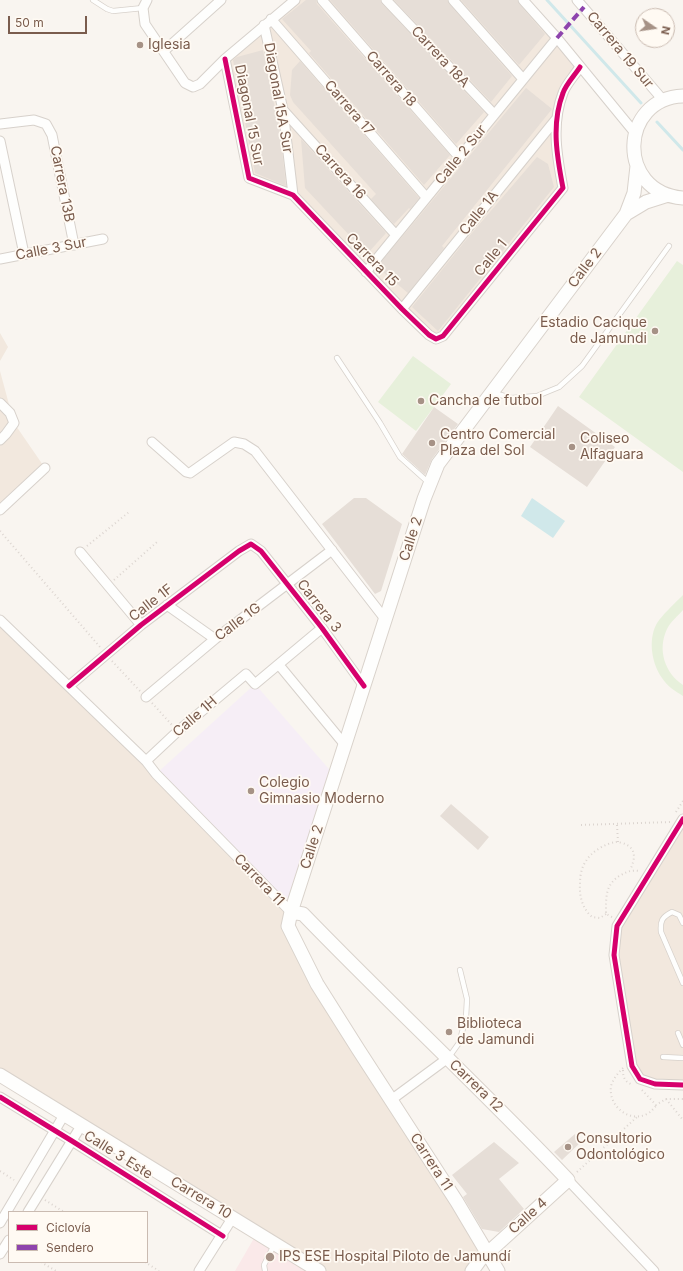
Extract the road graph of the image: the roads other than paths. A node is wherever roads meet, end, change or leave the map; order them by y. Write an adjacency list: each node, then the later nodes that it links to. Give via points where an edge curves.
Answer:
1 (93, 0): 9 (lane, via 113,11)
2 (221, 0): 12 (street)
3 (295, 0): 10 (street)
4 (322, 0): 24 (street, Carrera 18)
5 (386, 0): 19 (street, Carrera 18A)
6 (453, 0): 15 (street)
7 (523, 0): 11 (street)
8 (583, 2): 17 (street, Carrera 19 Sur)
9 (145, 4): 12 (street, via 145,24)
10 (268, 22): 13 (street); 18 (street, Diagonal 15A Sur); 28 (street, Carrera 17)
11 (557, 38): 14 (street); 15 (street, Calle 2 Sur)
12 (164, 51): 13 (street, via 185,84 193,87 200,84)
13 (225, 58): 26 (street, Diagonal 15 Sur, via 249,178)
14 (580, 67): 20 (street, via 563,92); 22 (street)
15 (523, 79): 19 (street, Calle 2 Sur)
16 (683, 96): 17 (main road)
17 (663, 100): 22 (main road, via 649,110)
18 (283, 110): 26 (street, Diagonal 15A Sur); 31 (street, Carrera 16)
19 (494, 114): 24 (street, Calle 2 Sur)
20 (557, 118): 38 (street, Calle 1A); 39 (street, Calle 1, via 557,156 563,188 443,336)
21 (0, 124): 33 (street, Carrera 13B, via 34,120 46,124 52,135)
22 (635, 133): 25 (main road, via 633,146)
23 (0, 141): 35 (street)
24 (460, 158): 28 (street, Calle 2 Sur)
25 (637, 166): 27 (main road, via 650,185); 30 (main road, Calle 2, via 634,193)
26 (293, 194): 37 (street, Carrera 15)
27 (668, 195): 29 (main road); 30 (main road, Calle 2, via 646,202)
28 (426, 197): 31 (street, Calle 2 Sur)
29 (683, 198)
30 (626, 214): 41 (main road, Calle 2)
31 (396, 234): 37 (street, Calle 2 Sur)
32 (103, 239): 33 (street, Calle 3 Sur)
33 (74, 245): 35 (street, Calle 3 Sur)
34 (668, 246): 41 (lane, via 582,366 559,387 537,396 511,398)
35 (24, 254): 36 (street, Calle 3 Sur)
36 (0, 259)
37 (366, 272): 38 (street, Carrera 15)
38 (402, 309): 39 (street, Carrera 15)
39 (436, 339)
40 (337, 358): 46 (lane, via 400,458)
41 (491, 392): 46 (main road, Calle 2, via 438,464)
42 (0, 403): 43 (street, via 10,413 14,423)
43 (0, 440)
44 (152, 442): 49 (street, via 186,472 190,472 234,442 244,444 255,451)
45 (45, 468): 47 (street)
46 (430, 484): 54 (main road, Calle 2)
47 (0, 510)
48 (251, 544): 51 (street, Carrera 3, via 261,551); 52 (street, Calle 1F)
49 (332, 550): 51 (street, Calle 1G); 54 (street)
50 (80, 552): 55 (street)
51 (287, 585): 56 (street, Carrera 3); 57 (street, Calle 1G)
52 (167, 605): 55 (street, Calle 1F); 57 (street)
53 (0, 620): 59 (street, Carrera 11)
54 (385, 620): 60 (main road, Calle 2)
55 (141, 625): 59 (street, Calle 1F)
56 (322, 628): 58 (street); 60 (street, Carrera 3)
57 (215, 639): 61 (street, Calle 1G)
58 (279, 665): 62 (street); 63 (street, Calle 1H, via 255,684 246,674)
59 (69, 686): 63 (street, Carrera 11)
60 (364, 686): 62 (main road, Calle 2)
61 (146, 697)
62 (345, 745): 65 (main road, Calle 2)
63 (146, 761): 65 (street, Carrera 11)
64 (682, 820): 75 (street, via 617,926 614,955 637,1083)
65 (291, 912): 72 (main road, Carrera 12, via 303,914); 77 (main road, Carrera 11, via 288,926 317,984)
66 (683, 923): 68 (lane, via 679,915 672,912 664,916 660,923 661,932)
67 (460, 970): 72 (lane, via 467,999 466,1018 459,1043)
68 (683, 983)
69 (678, 1033): 70 (lane)
70 (683, 1045)
71 (662, 1057): 73 (lane)
72 (448, 1058): 77 (street); 82 (main road, Carrera 12)
73 (683, 1058)
74 (0, 1075): 78 (main road, Carrera 10)
75 (683, 1085)
76 (0, 1097): 80 (street, Calle 3 Este)
77 (391, 1100): 89 (main road, Carrera 11)
78 (64, 1115): 79 (main road, Carrera 10); 80 (street)
79 (82, 1126): 81 (street); 84 (main road, Carrera 10)
80 (55, 1130): 81 (street, Calle 3 Este); 85 (street)
81 (72, 1141): 83 (street); 86 (street, Calle 3 Este)
82 (568, 1180): 89 (main road, Calle 4); 96 (street, Carrera 12)
83 (29, 1211)
84 (233, 1217): 86 (street); 88 (main road, Carrera 10)
85 (0, 1223)
86 (222, 1236): 91 (street)
87 (8, 1242): 90 (street)
88 (274, 1243): 92 (lane, via 264,1265); 93 (main road, Carrera 10)
89 (487, 1253): 94 (main road, Calle 4); 95 (main road, Carrera 11)
90 (0, 1254)
91 (199, 1271)
92 (265, 1271)
93 (319, 1271)
94 (472, 1271)
95 (498, 1271)
96 (654, 1271)

